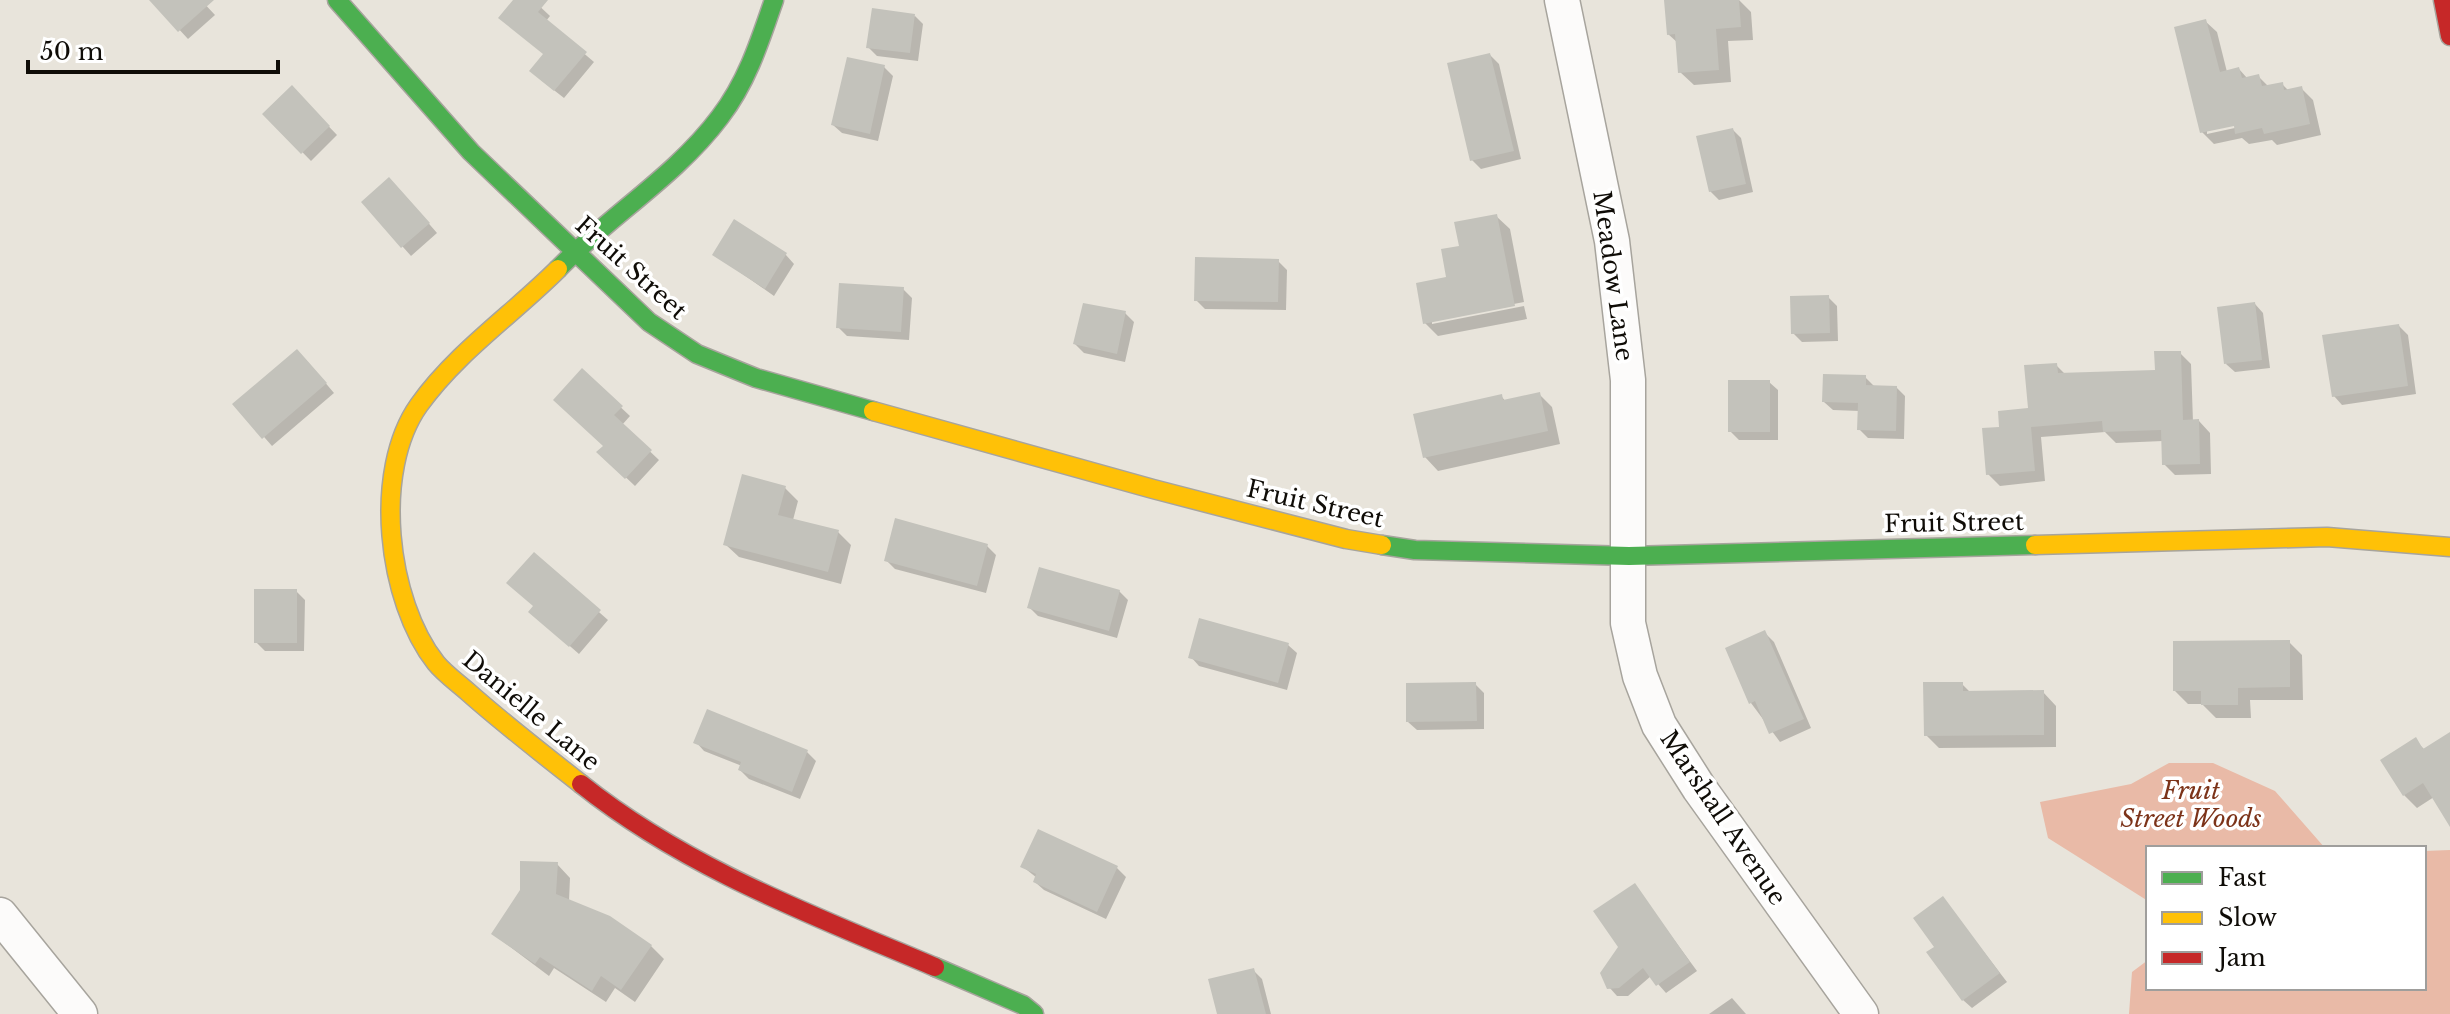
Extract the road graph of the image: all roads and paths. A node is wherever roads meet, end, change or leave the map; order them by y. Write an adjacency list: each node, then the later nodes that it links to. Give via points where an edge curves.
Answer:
1 (337, 0): 6 (street, Fruit Street, via 471,152)
2 (774, 0): 6 (street, Danielle Lane, via 750,69 720,118 654,184)
3 (1562, 0): 8 (street, Meadow Lane, via 1612,241 1628,380)
4 (2443, 0): 5 (street)
5 (2450, 36)
6 (575, 251): 8 (street, Fruit Street, via 649,322 697,354 756,378 1346,539 1415,550); 11 (street, Danielle Lane, via 516,311 462,355 418,406 396,452 390,517 402,598 436,663 543,755 641,829 709,867)
7 (2450, 547): 8 (street, Fruit Street, via 2327,537)
8 (1629, 556): 12 (street, Marshall Avenue, via 1628,623 1659,725)
9 (0, 915): 10 (street)
10 (80, 1014)
11 (1034, 1014)
12 (1861, 1014)

